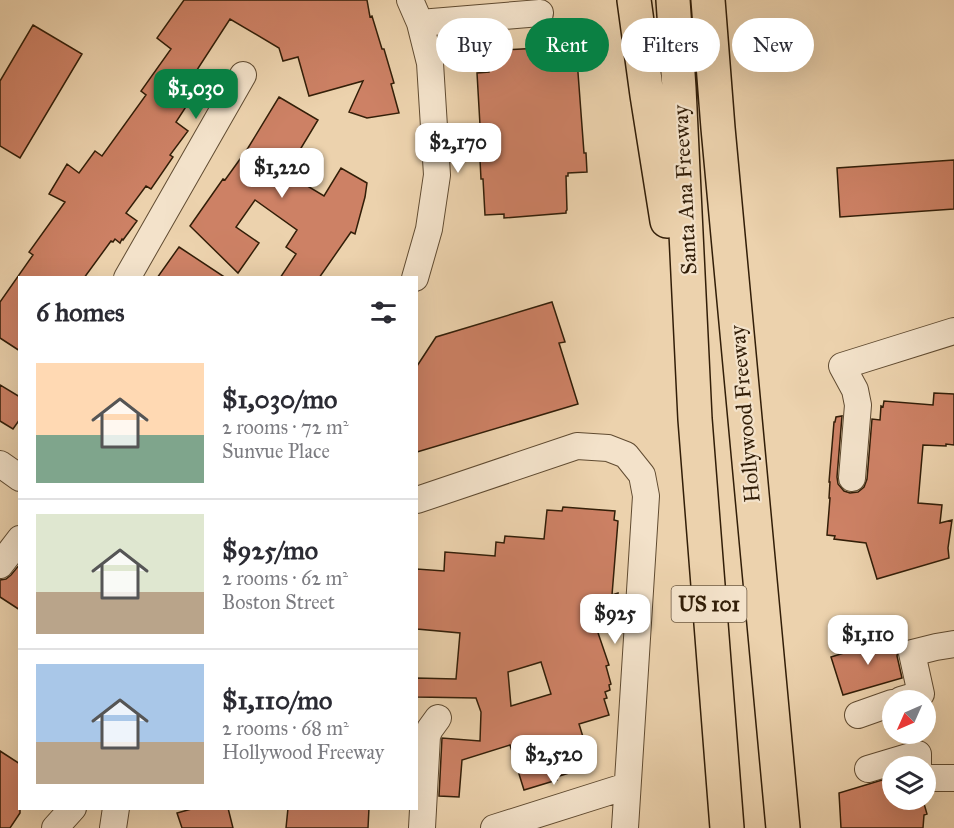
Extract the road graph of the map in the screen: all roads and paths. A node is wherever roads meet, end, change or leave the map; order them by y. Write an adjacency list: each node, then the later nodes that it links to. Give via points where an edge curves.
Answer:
1 (634, 0): 8 (highway)
2 (639, 0): 8 (highway)
3 (673, 0): 12 (highway, Santa Ana Freeway / US 101)
4 (708, 0): 37 (highway, Hollywood Freeway / US 101)
5 (415, 11): 6 (street); 10 (street, via 430,63 437,176 429,229)
6 (540, 13)
7 (243, 75): 9 (street)
8 (647, 95): 12 (highway)
9 (128, 276)
10 (416, 276)
11 (954, 332): 15 (street, via 842,366 858,405)
12 (692, 380): 36 (highway, US 101)
13 (0, 464): 14 (street)
14 (18, 477)
15 (852, 478)
16 (418, 500): 28 (street, via 577,446 608,448 626,455 642,475 646,496)
17 (18, 542): 18 (street)
18 (0, 565)
19 (954, 644): 20 (street, via 912,653)
20 (920, 690)
21 (882, 707): 22 (street)
22 (858, 715)
23 (438, 718): 33 (street, via 428,736)
24 (882, 765): 25 (street)
25 (868, 769)
26 (936, 778): 27 (street)
27 (954, 778)
28 (627, 786): 34 (street); 35 (street)
29 (71, 810): 31 (street)
30 (116, 810): 32 (street)
31 (56, 828)
32 (113, 828)
33 (422, 828)
34 (494, 828)
35 (625, 828)
36 (727, 828)
37 (783, 828)

